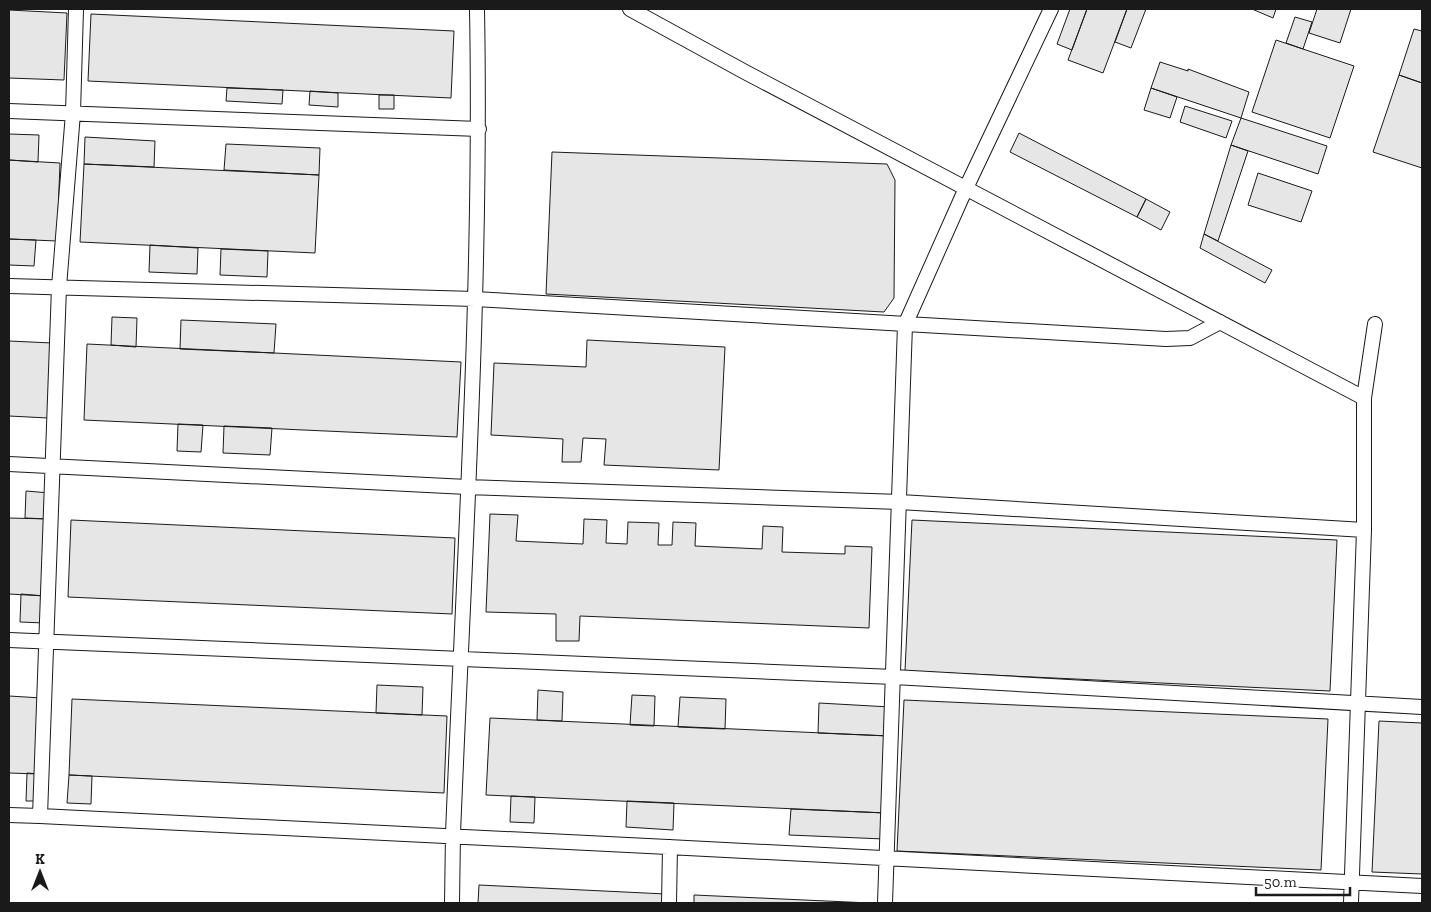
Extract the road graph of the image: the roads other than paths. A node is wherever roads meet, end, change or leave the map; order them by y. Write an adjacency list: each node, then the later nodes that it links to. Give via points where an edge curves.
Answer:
1 (76, 9): 6 (street)
2 (477, 9): 7 (street)
3 (630, 9): 8 (street)
4 (1051, 9): 8 (street)
5 (9, 111): 6 (street)
6 (73, 113): 7 (street); 10 (street)
7 (479, 129): 11 (street)
8 (966, 188): 12 (street); 14 (street)
9 (9, 286): 10 (street)
10 (59, 287): 11 (street); 17 (street)
11 (475, 300): 14 (street); 18 (street)
12 (1220, 322): 14 (street, via 1190,338 1166,339); 15 (street)
13 (1375, 324): 15 (street)
14 (906, 325): 19 (street)
15 (1364, 398): 20 (street)
16 (9, 464): 17 (street)
17 (52, 466): 18 (street); 22 (street)
18 (467, 487): 19 (street); 23 (street)
19 (900, 502): 20 (street); 24 (street)
20 (1364, 530): 25 (street)
21 (9, 640): 22 (street)
22 (46, 642): 23 (street); 28 (street)
23 (460, 660): 24 (street); 29 (street)
24 (894, 677): 25 (street); 31 (street)
25 (1358, 705): 26 (street); 32 (street)
26 (1422, 707)
27 (9, 815): 28 (street)
28 (40, 816): 29 (street)
29 (453, 834): 30 (street); 34 (street)
30 (670, 847): 31 (street); 35 (street)
31 (887, 860): 32 (street); 36 (street)
32 (1352, 883): 33 (street); 37 (street)
33 (1422, 886)
34 (452, 903)
35 (669, 903)
36 (885, 903)
37 (1351, 903)

